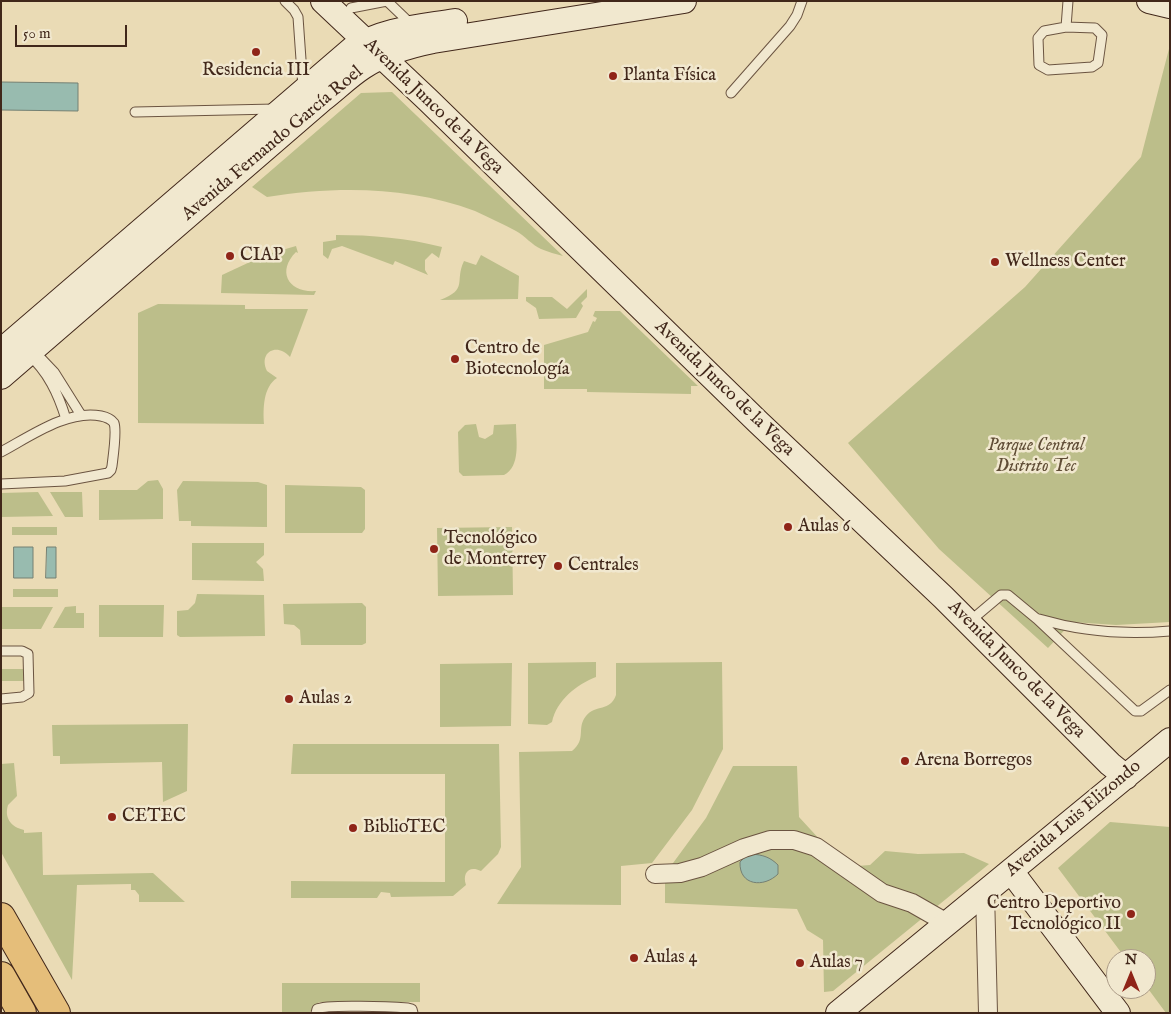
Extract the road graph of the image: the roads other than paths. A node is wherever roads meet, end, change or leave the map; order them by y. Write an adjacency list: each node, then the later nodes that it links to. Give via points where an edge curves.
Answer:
1 (284, 1): 14 (lane, via 298,18)
2 (323, 1): 13 (street, Avenida Junco de la Vega)
3 (387, 1): 9 (lane); 12 (lane)
4 (582, 1): 12 (street, Avenida Fernando García Roel)
5 (684, 1): 13 (street, Avenida Fernando García Roel, via 433,41)
6 (802, 1): 15 (lane, via 790,26)
7 (1068, 1): 11 (lane)
8 (1149, 1): 10 (street)
9 (347, 4): 13 (street, Avenida Junco de la Vega)
10 (1170, 6)
11 (1066, 27): 11 (lane, via 1095,28 1102,35 1098,63 1092,67 1048,70 1039,65 1038,38 1044,31)
12 (415, 28): 13 (street, Avenida Fernando García Roel)
13 (380, 46): 14 (street, Avenida Fernando García Roel, via 352,49); 20 (street, Avenida Fernando García Roel, via 362,67); 26 (street, Avenida Junco de la Vega, via 428,100 687,353)
14 (303, 90): 16 (street, Avenida Fernando García Roel)
15 (731, 93)
16 (280, 109): 17 (lane); 19 (street, Avenida Fernando García Roel)
17 (135, 112)
18 (60, 339): 20 (lane)
19 (1, 351)
20 (33, 355): 21 (street, Avenida Fernando García Roel); 22 (lane, via 54,372); 23 (lane, via 58,395)
21 (1, 377)
22 (80, 415): 23 (lane); 25 (lane, via 103,416 113,422 115,430 109,472 65,481)
23 (66, 419): 24 (lane)
24 (1, 452)
25 (1, 484)
26 (972, 619): 27 (lane, via 1006,594); 33 (street, Avenida Junco de la Vega)
27 (1037, 619): 28 (lane, via 1104,632); 30 (lane, via 1135,711 1141,712)
28 (1170, 631)
29 (1, 651): 31 (lane, via 28,654 30,693)
30 (1170, 690)
31 (1, 699)
32 (1170, 740): 33 (street, Avenida Luis Elizondo)
33 (1129, 774): 34 (street, Avenida Luis Elizondo)
34 (1011, 871): 36 (street, Avenida Luis Elizondo); 46 (street)
35 (655, 874): 38 (street, via 680,873 702,867 770,840 794,840 816,847 882,893 912,903)
36 (985, 892): 38 (street, Avenida Luis Elizondo); 45 (street)
37 (1, 917): 41 (highway)
38 (947, 923): 44 (street, Avenida Luis Elizondo)
39 (1, 976): 40 (highway)
40 (22, 1013)
41 (56, 1013)
42 (316, 1013): 43 (lane, via 321,1007 354,1007 408,1008)
43 (413, 1013)
44 (838, 1013)
45 (988, 1013)
46 (1118, 1013)

